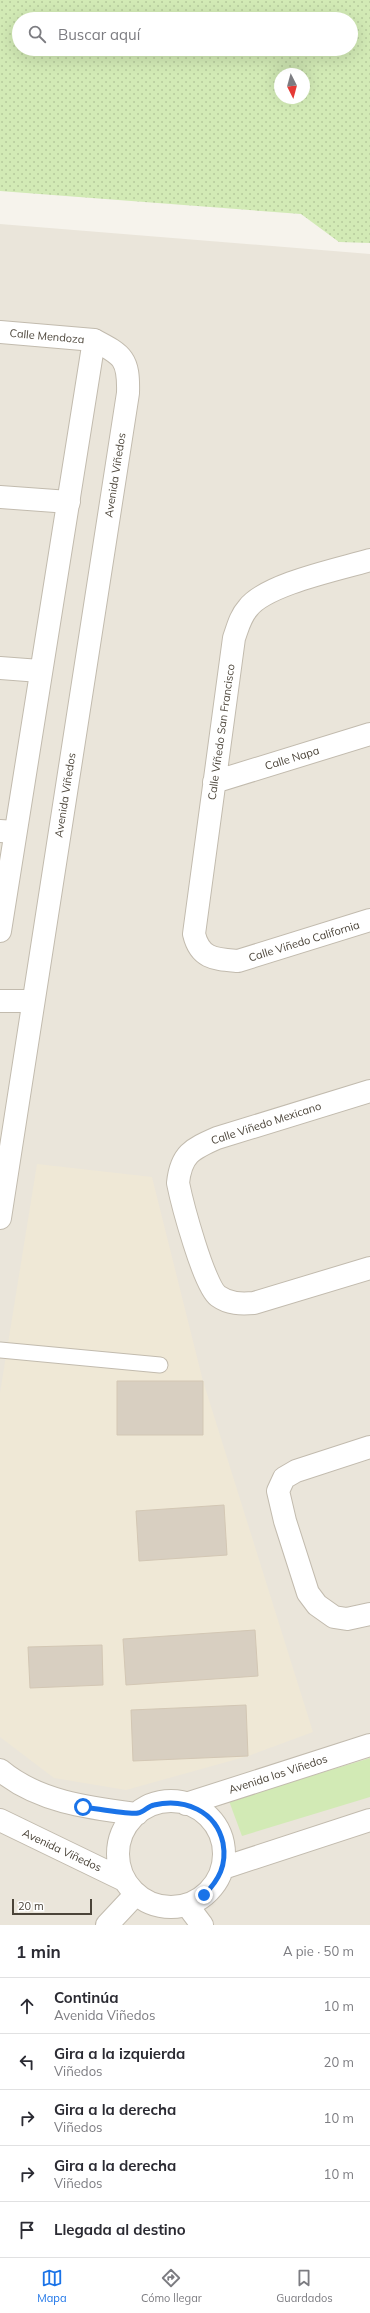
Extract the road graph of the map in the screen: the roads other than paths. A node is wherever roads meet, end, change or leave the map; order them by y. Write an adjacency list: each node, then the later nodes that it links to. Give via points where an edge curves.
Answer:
1 (0, 332): 2 (street, Calle Mendoza)
2 (94, 340): 4 (street); 14 (street, Avenida Viñedos, via 123,358 127,366 128,393)
3 (0, 497): 4 (street)
4 (69, 502): 7 (street)
5 (370, 560): 9 (street, Calle Viñedo San Francisco, via 278,588 249,606 241,618 234,638)
6 (0, 668): 7 (street)
7 (40, 671): 10 (street)
8 (370, 734): 9 (street, Calle Napa)
9 (214, 782): 13 (street, Calle Viñedo San Francisco, via 194,934 201,951 215,959)
10 (8, 832): 12 (street)
11 (370, 920): 13 (street, Calle Viñedo California)
12 (0, 931)
13 (238, 961)
14 (33, 1000): 15 (street); 17 (street, Avenida Viñedos)
15 (0, 1001)
16 (370, 1091): 18 (street, Calle Viñedo Mexicano, via 198,1146 186,1155 179,1168 178,1183 207,1278 217,1295 227,1302 254,1303)
17 (0, 1218)
18 (370, 1268)
19 (0, 1350): 20 (lane)
20 (160, 1365)
21 (370, 1447): 22 (street, via 296,1471 284,1478 278,1491 308,1593 316,1605 334,1617 347,1619)
22 (370, 1614)
23 (370, 1745): 25 (street, Avenida los Viñedos)
24 (0, 1770): 26 (street, via 10,1778 44,1794 83,1807)
25 (186, 1804): 26 (street, via 170,1802 152,1805); 29 (street, via 201,1810 213,1822 221,1836 225,1852)
26 (137, 1814): 30 (street, via 126,1827 119,1844 119,1863)
27 (0, 1820): 30 (street, Avenida Viñedos)
28 (370, 1820): 29 (street)
29 (223, 1868): 31 (street, via 216,1883 204,1895)
30 (130, 1887): 31 (street, via 151,1904); 32 (street)
31 (187, 1905): 33 (street)
32 (107, 1925)
33 (202, 1925)

